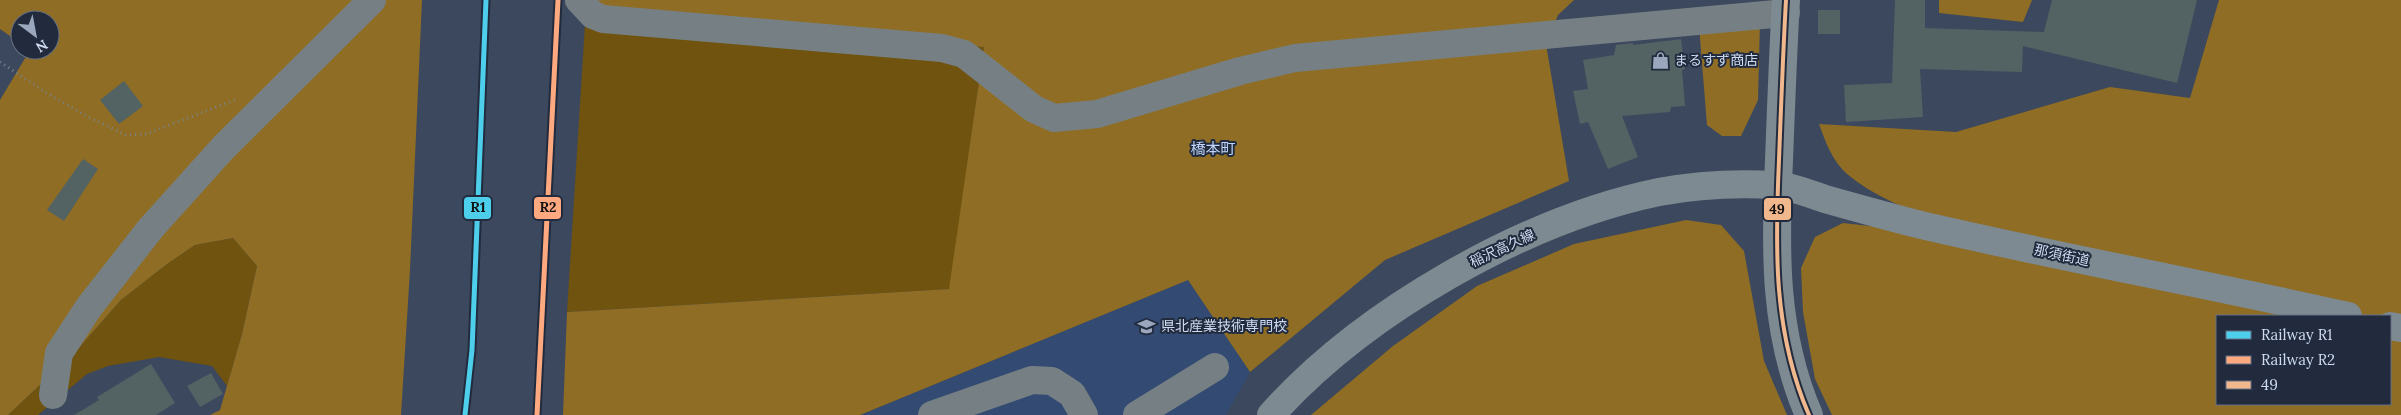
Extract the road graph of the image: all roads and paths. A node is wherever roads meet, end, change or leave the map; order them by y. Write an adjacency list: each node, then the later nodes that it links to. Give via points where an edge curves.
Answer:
1 (372, 0): 9 (lane, via 222,148 151,228 88,307 59,353)
2 (579, 0): 3 (lane, via 593,15 603,19 942,48 964,54 1034,109 1054,118 1097,114 1294,58)
3 (1786, 6): 6 (main road)
4 (0, 62): 5 (path, via 45,92 126,135 146,134)
5 (241, 98)
6 (1778, 185): 7 (main road, 那須街道, via 1918,224); 13 (main road, 稲沢高久線, via 1719,186 1661,192 1604,206 1536,232 1463,267 1406,303 1344,346 1292,391); 14 (main road, via 1776,268 1781,316 1800,395)
7 (2343, 315)
8 (1215, 367): 12 (lane)
9 (53, 395)
10 (932, 415): 11 (lane, via 1032,380 1052,381 1072,394)
11 (1084, 415)
12 (1137, 415)
13 (1270, 415)
14 (1809, 415)

